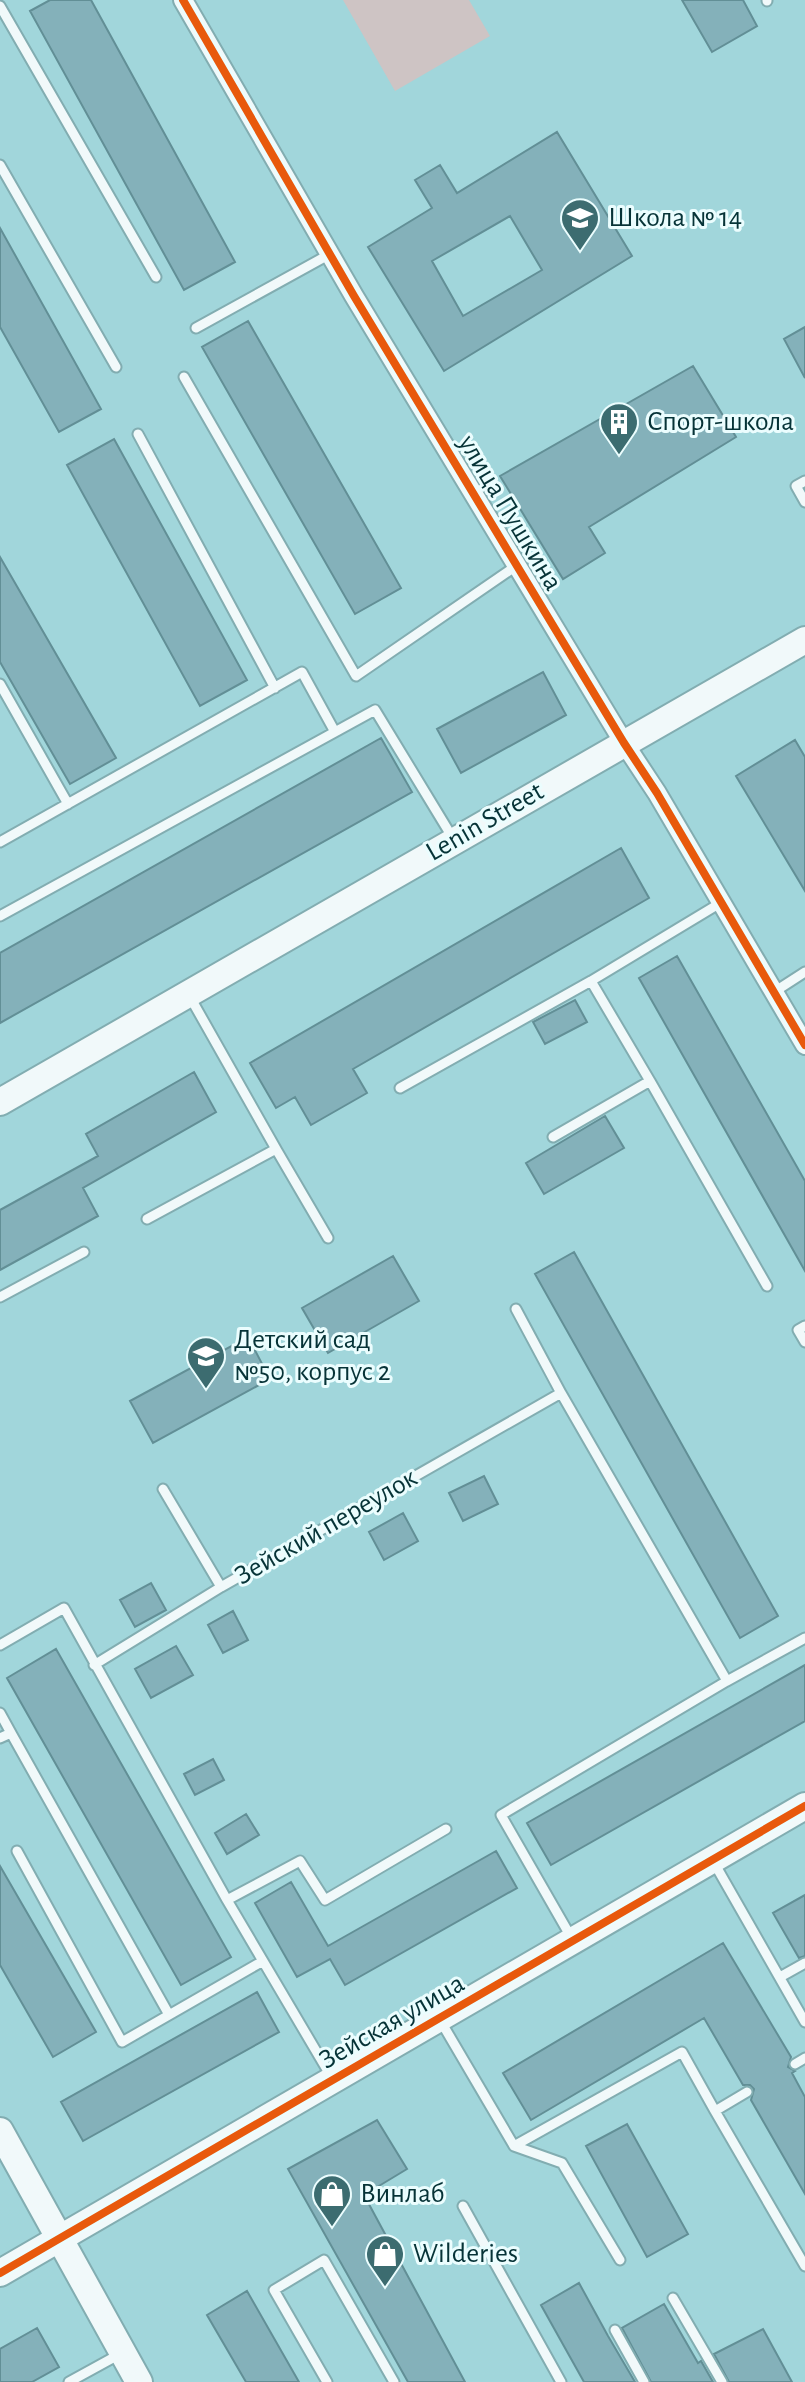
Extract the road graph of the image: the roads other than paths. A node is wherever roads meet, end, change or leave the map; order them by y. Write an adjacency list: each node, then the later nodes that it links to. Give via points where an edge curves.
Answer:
1 (183, 0): 4 (street, улица Пушкина)
2 (0, 6): 5 (lane)
3 (0, 165): 7 (lane)
4 (330, 254): 6 (lane); 12 (street, улица Пушкина)
5 (156, 277)
6 (196, 328)
7 (116, 367)
8 (184, 377): 12 (lane, via 356,676)
9 (138, 434): 15 (lane)
10 (805, 481): 11 (lane, via 796,486)
11 (805, 502)
12 (516, 566): 17 (street, улица Пушкина)
13 (805, 640): 17 (main road, Lenin Street)
14 (0, 684): 18 (lane)
15 (275, 688): 16 (lane, via 302,672); 18 (lane)
16 (335, 732): 19 (lane, via 375,710); 22 (lane)
17 (624, 743): 19 (main road, Lenin Street); 21 (street, улица Пушкина)
18 (68, 804): 20 (lane)
19 (454, 840): 26 (main road, Lenin Street)
20 (0, 841)
21 (722, 902): 24 (lane); 25 (street, улица Пушкина)
22 (0, 916)
23 (805, 972): 25 (lane)
24 (591, 981): 28 (lane); 29 (lane)
25 (774, 992): 27 (street, улица Пушкина)
26 (188, 994): 30 (main road, Lenin Street); 32 (lane)
27 (805, 1045)
28 (650, 1081): 31 (lane); 36 (lane)
29 (400, 1088)
30 (0, 1102)
31 (553, 1137)
32 (276, 1149): 33 (lane); 34 (lane)
33 (147, 1219)
34 (328, 1238)
35 (84, 1252): 37 (lane)
36 (767, 1286)
37 (0, 1297)
38 (516, 1309): 41 (lane)
39 (805, 1326): 40 (lane, via 798,1330)
40 (805, 1342)
41 (561, 1393): 43 (lane, Зейский переулок); 47 (lane)
42 (163, 1489): 43 (lane)
43 (221, 1587): 46 (lane, Зейский переулок)
44 (805, 1638): 47 (lane)
45 (0, 1645): 46 (lane, via 64,1608)
46 (94, 1665): 55 (lane)
47 (727, 1681): 56 (lane, via 501,1815)
48 (0, 1713): 49 (lane)
49 (11, 1733): 50 (lane); 60 (lane)
50 (0, 1738)
51 (805, 1806): 54 (main road, Зейская улица)
52 (446, 1829): 55 (lane, via 325,1900 300,1861)
53 (17, 1851): 60 (lane, via 122,2042)
54 (713, 1861): 56 (main road, Зейская улица); 59 (lane)
55 (227, 1900): 57 (lane)
56 (574, 1942): 61 (main road, Зейская улица)
57 (263, 1961): 60 (lane); 65 (lane)
58 (805, 1963): 59 (lane)
59 (780, 1977): 62 (lane)
60 (168, 2013)
61 (440, 2020): 65 (main road, Зейская улица); 69 (lane)
62 (805, 2022)
63 (805, 2058): 64 (lane)
64 (795, 2064)
65 (334, 2081): 71 (main road, Зейская улица)
66 (747, 2092): 67 (lane)
67 (715, 2111): 69 (lane, via 682,2052); 73 (lane)
68 (0, 2131): 71 (main road)
69 (514, 2146): 72 (lane, via 562,2163)
70 (463, 2206): 82 (lane)
71 (61, 2237): 74 (main road, Зейская улица); 77 (main road)
72 (620, 2260)
73 (805, 2266)
74 (0, 2273)
75 (673, 2298): 84 (lane)
76 (615, 2330): 83 (lane)
77 (123, 2352): 78 (lane); 79 (main road)
78 (69, 2382)
79 (139, 2382)
80 (327, 2382): 81 (lane, via 274,2290 324,2260)
81 (394, 2382)
82 (561, 2382)
83 (644, 2382)
84 (722, 2382)

